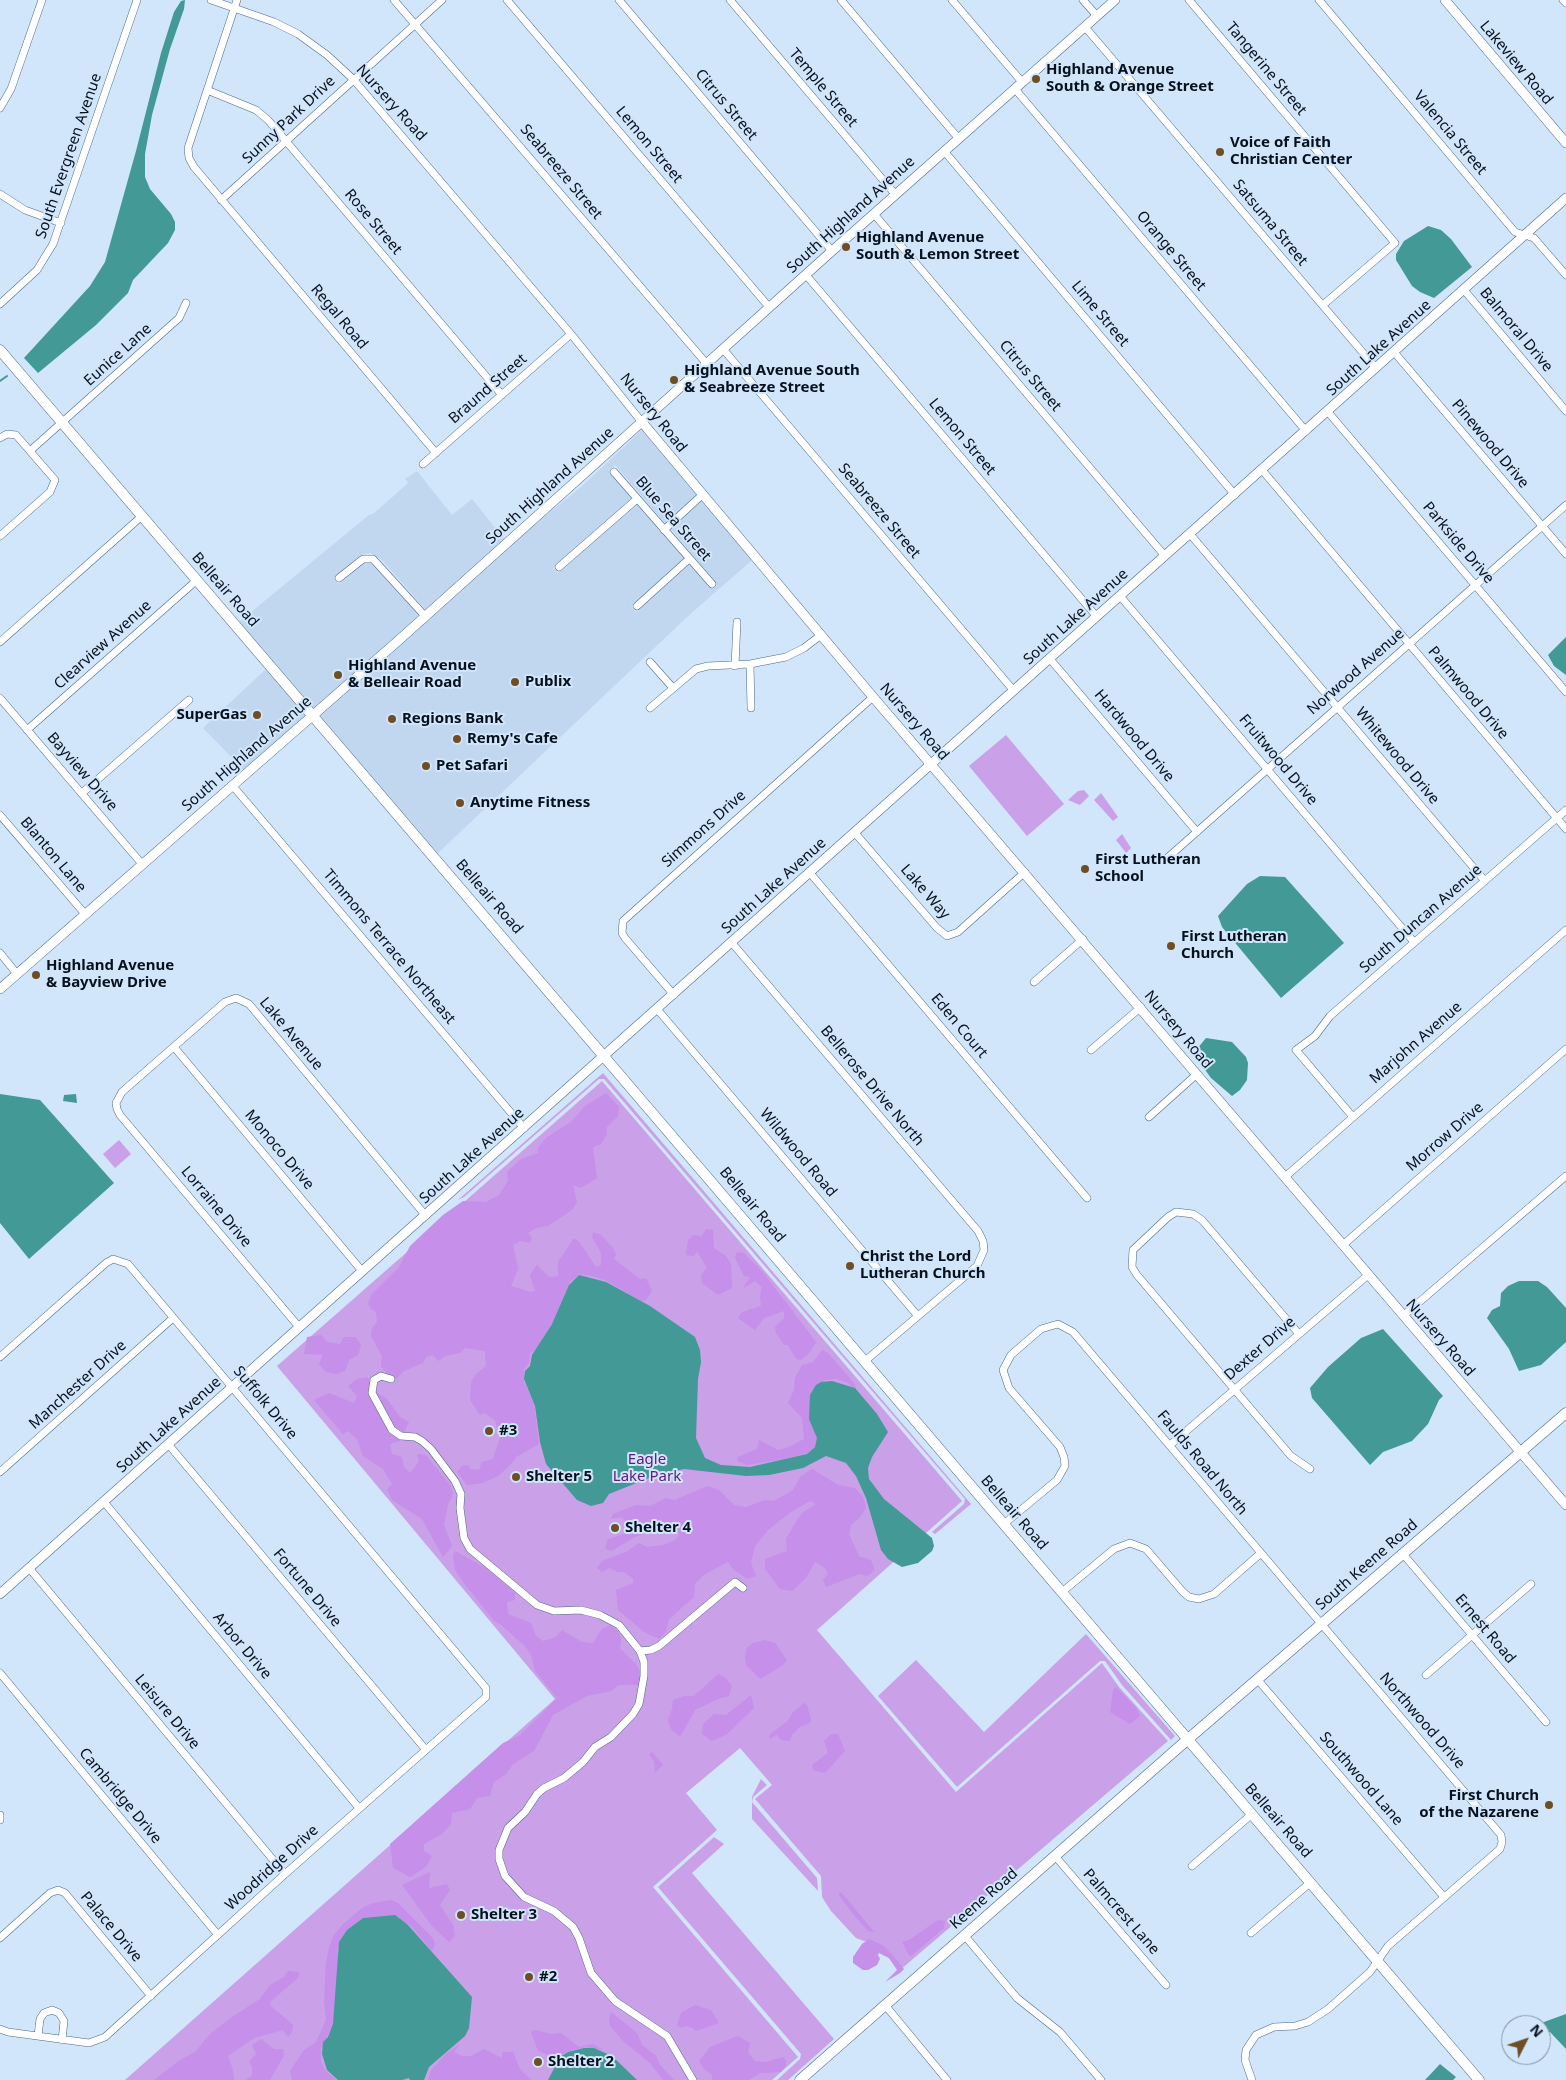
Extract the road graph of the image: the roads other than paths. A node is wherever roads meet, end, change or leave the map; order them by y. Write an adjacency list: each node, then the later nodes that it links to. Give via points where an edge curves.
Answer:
1 (42, 0): 26 (street, via 11,89)
2 (137, 0): 36 (street, South Evergreen Avenue)
3 (211, 0): 19 (street, Nursery Road)
4 (237, 0): 19 (street)
5 (394, 0): 21 (street, Seabreeze Street)
6 (442, 0): 21 (street, Sunny Park Drive)
7 (507, 0): 45 (street, Lemon Street)
8 (619, 0): 38 (street, Citrus Street)
9 (730, 0): 32 (street, Temple Street)
10 (841, 0): 27 (street)
11 (952, 0): 24 (street, Orange Street)
12 (1083, 0): 20 (street)
13 (1115, 0): 20 (street, South Highland Avenue)
14 (1189, 0): 44 (street, Tangerine Street, via 1395,242)
15 (1319, 0): 37 (street, Valencia Street, via 1516,232)
16 (1445, 0): 29 (street, Lakeview Road)
17 (1563, 0): 18 (street)
18 (1566, 3)
19 (235, 8): 23 (street, Nursery Road, via 298,34); 25 (street)
20 (1097, 16): 22 (street, South Highland Avenue)
21 (416, 24): 23 (street, Sunny Park Drive); 50 (street, Seabreeze Street)
22 (1085, 27): 24 (street, South Highland Avenue); 44 (street, Satsuma Street)
23 (353, 80): 28 (street, Sunny Park Drive); 46 (street, Nursery Road)
24 (1018, 86): 27 (street, South Highland Avenue); 57 (street, Orange Street)
25 (207, 90): 28 (street, Rose Street, via 256,110); 34 (street, Regal Road, via 188,148 189,158)
26 (0, 108)
27 (959, 138): 30 (street, South Highland Avenue)
28 (287, 142): 34 (street, Sunny Park Drive); 52 (street, Rose Street)
29 (1566, 143)
30 (944, 151): 32 (street, South Highland Avenue); 64 (street, Lime Street)
31 (0, 194): 36 (street, via 25,210)
32 (895, 194): 35 (street, South Highland Avenue)
33 (1566, 198): 37 (street, South Lake Avenue)
34 (221, 200): 60 (street, Regal Road)
35 (874, 214): 38 (street, South Highland Avenue); 74 (street, Citrus Street)
36 (61, 224): 43 (street, South Evergreen Avenue, via 37,270)
37 (1525, 235): 40 (street, Valencia Street, via 1534,238); 41 (street, South Lake Avenue)
38 (832, 250): 39 (street, South Highland Avenue)
39 (806, 274): 45 (street, South Highland Avenue); 84 (street, Lemon Street)
40 (1566, 275)
41 (1464, 290): 49 (street, South Lake Avenue); 53 (street, Balmoral Drive)
42 (186, 303): 56 (street, Eunice Lane, via 179,318)
43 (0, 304)
44 (1323, 305): 51 (street, Satsuma Street)
45 (769, 307): 47 (street, South Highland Avenue)
46 (571, 334): 52 (street, Braund Street); 55 (street, Nursery Road)
47 (722, 349): 50 (street, South Highland Avenue); 94 (street, Seabreeze Street)
48 (0, 350): 56 (main road, Belleair Road)
49 (1394, 352): 51 (street, South Lake Avenue); 69 (street, Pinewood Drive)
50 (706, 364): 55 (street, South Highland Avenue)
51 (1376, 368): 54 (street, South Lake Avenue)
52 (502, 394): 60 (street, Braund Street)
53 (1566, 410)
54 (1328, 412): 57 (street, South Lake Avenue); 80 (street, Parkside Drive)
55 (641, 421): 65 (street, Nursery Road); 83 (street, South Highland Avenue)
56 (62, 423): 59 (street, Eunice Lane); 68 (main road, Belleair Road)
57 (1306, 431): 62 (street, South Lake Avenue)
58 (0, 438): 59 (street, via 13,433)
59 (31, 450): 72 (street, via 53,475 54,487)
60 (436, 453): 61 (street, Braund Street)
61 (423, 464)
62 (1262, 470): 64 (street, South Lake Avenue); 88 (street, Palmwood Drive)
63 (614, 472): 66 (street, Blue Sea Street)
64 (1235, 494): 71 (street, South Lake Avenue)
65 (702, 496): 70 (street); 86 (street, Nursery Road)
66 (637, 499): 70 (street, Blue Sea Street); 76 (street)
67 (1566, 505): 69 (street, Norwood Avenue)
68 (142, 516): 78 (main road, Belleair Road); 87 (street)
69 (1542, 526): 73 (street, Pinewood Drive); 80 (street, Norwood Avenue)
70 (664, 530): 75 (street, Blue Sea Street)
71 (1190, 534): 74 (street, South Lake Avenue); 99 (street, Whitewood Drive)
72 (0, 536)
73 (1566, 554)
74 (1165, 556): 81 (street, South Lake Avenue)
75 (690, 559): 79 (street, Blue Sea Street); 82 (street)
76 (559, 568)
77 (339, 578): 83 (street, via 363,559 373,559)
78 (197, 580): 102 (main road, Belleair Road); 103 (street, Clearview Avenue)
79 (712, 584)
80 (1476, 585): 88 (street, Norwood Avenue); 95 (street, Parkside Drive)
81 (1120, 596): 84 (street, South Lake Avenue); 105 (street, Fruitwood Drive)
82 (637, 606)
83 (425, 616): 102 (street, South Highland Avenue)
84 (1097, 617): 89 (street, South Lake Avenue)
85 (737, 622): 92 (street)
86 (821, 635): 91 (street, via 795,654); 96 (street, Nursery Road)
87 (0, 642)
88 (1409, 644): 99 (street, Norwood Avenue); 110 (street, Palmwood Drive)
89 (1050, 659): 94 (street, South Lake Avenue); 112 (street, Hardwood Drive)
90 (650, 662): 93 (street)
91 (750, 664): 92 (street); 101 (street)
92 (735, 666): 93 (street, via 696,669)
93 (673, 688): 100 (street)
94 (1014, 691): 104 (street, South Lake Avenue)
95 (1566, 692)
96 (874, 697): 104 (street, Nursery Road); 128 (street, Simmons Drive, via 623,921 625,938)
97 (0, 698): 103 (street, Bayview Drive)
98 (189, 700): 107 (street)
99 (1337, 707): 105 (street, Norwood Avenue); 118 (street, Whitewood Drive)
100 (650, 708)
101 (751, 708)
102 (312, 714): 106 (street, South Highland Avenue); 134 (main road, Belleair Road)
103 (28, 730): 107 (street, Bayview Drive)
104 (933, 764): 113 (street, South Lake Avenue); 116 (street, Nursery Road)
105 (1267, 769): 112 (street, Norwood Avenue); 122 (street, Fruitwood Drive)
106 (232, 785): 115 (street, South Highland Avenue); 139 (street, Timmons Terrace Northeast)
107 (82, 793): 115 (street, Bayview Drive)
108 (1566, 810): 110 (street, South Duncan Avenue)
109 (0, 814): 119 (street, Blanton Lane)
110 (1557, 818): 111 (street, Palmwood Drive); 118 (street, South Duncan Avenue)
111 (1566, 829)
112 (1197, 832): 114 (street, Norwood Avenue)
113 (855, 833): 116 (street, Lake Way, via 936,928 947,936 958,932); 117 (street, South Lake Avenue)
114 (1164, 860)
115 (142, 864): 119 (street, South Highland Avenue)
116 (1025, 872): 121 (street, Nursery Road)
117 (810, 873): 123 (street, South Lake Avenue); 142 (street, Eden Court)
118 (1485, 881): 122 (street, South Duncan Avenue)
119 (85, 914): 125 (street, South Highland Avenue)
120 (1566, 930): 138 (street, Marjohn Avenue)
121 (1083, 940): 126 (street); 129 (street, Nursery Road)
122 (1414, 942): 138 (street, South Duncan Avenue, via 1330,1016 1315,1036 1296,1050)
123 (732, 943): 128 (street, South Lake Avenue); 147 (street, Bellerose Drive North, via 978,1231 983,1241 984,1250 977,1266)
124 (0, 953): 125 (street)
125 (17, 974): 127 (street, South Highland Avenue)
126 (1034, 982)
127 (0, 989)
128 (674, 995): 130 (street, South Lake Avenue)
129 (1140, 1007): 133 (street); 135 (street, Nursery Road)
130 (657, 1009): 134 (street, South Lake Avenue); 147 (street, Wildwood Road)
131 (174, 1047): 136 (street, Lake Avenue, via 122,1092); 143 (street, Lake Avenue, via 225,1002 236,998 243,1000); 145 (street, Monoco Drive)
132 (1566, 1049): 144 (street, Morrow Drive)
133 (1091, 1050)
134 (605, 1055): 139 (street, South Lake Avenue); 153 (main road, Belleair Road)
135 (1197, 1074): 137 (street); 141 (street, Nursery Road)
136 (116, 1103): 150 (street, Lorraine Drive, via 120,1115)
137 (1150, 1117)
138 (1352, 1117): 141 (street, Marjohn Avenue)
139 (524, 1128): 143 (street, South Lake Avenue)
140 (1566, 1176): 148 (street)
141 (1285, 1177): 144 (street, Nursery Road)
142 (1087, 1198)
143 (426, 1216): 145 (street, South Lake Avenue)
144 (1343, 1245): 146 (street, Nursery Road)
145 (362, 1271): 150 (street, South Lake Avenue)
146 (1368, 1275): 148 (street, Nursery Road); 151 (street, Dexter Drive)
147 (917, 1316): 153 (street)
148 (1403, 1316): 160 (street, Nursery Road)
149 (173, 1318): 152 (street, Suffolk Drive, via 128,1264 113,1260); 155 (street, Suffolk Drive); 162 (street, Manchester Drive)
150 (299, 1327): 155 (street, South Lake Avenue)
151 (1299, 1334): 156 (street, Dexter Drive); 156 (street, via 1202,1220 1184,1211 1168,1217 1137,1244 1131,1257 1132,1267)
152 (0, 1357)
153 (865, 1361): 165 (main road, Belleair Road)
154 (391, 1379): 175 (street, via 381,1376 374,1380 372,1393 392,1430 401,1436 422,1441 455,1482 460,1494 464,1538 470,1550 537,1605 554,1611 582,1610 600,1614 619,1625)
155 (233, 1386): 158 (street, South Lake Avenue); 179 (street, Suffolk Drive)
156 (1234, 1389): 159 (street, Dexter Drive); 161 (street, via 1291,1456)
157 (1566, 1413): 160 (main road, South Keene Road)
158 (168, 1444): 163 (street, South Lake Avenue); 182 (street, Fortune Drive)
159 (1170, 1445): 165 (street, Faulds Road North, via 1073,1332 1058,1324 1041,1329 1010,1355 1003,1370 1009,1388 1060,1447 1065,1466 1057,1480); 166 (street, Faulds Road North)
160 (1521, 1452): 164 (street, Nursery Road); 167 (main road, South Keene Road)
161 (1310, 1469)
162 (0, 1472)
163 (104, 1502): 168 (street, South Lake Avenue); 183 (street, Arbor Drive)
164 (1566, 1505)
165 (1004, 1524): 171 (main road, Belleair Road)
166 (1261, 1553): 171 (street, via 1214,1594 1199,1599 1183,1592 1146,1549 1130,1543 1114,1549); 173 (street, Faulds Road North)
167 (1402, 1554): 173 (main road, South Keene Road); 174 (street, Ernest Road)
168 (29, 1568): 172 (street, South Lake Avenue); 187 (street, Leisure Drive)
169 (1531, 1584): 174 (street)
170 (743, 1588): 175 (street, via 734,1582 660,1646)
171 (1062, 1592): 181 (main road, Belleair Road)
172 (0, 1594)
173 (1321, 1624): 178 (main road, South Keene Road); 189 (street, Northwood Drive, via 1501,1835 1500,1848)
174 (1472, 1636): 177 (street); 180 (street, Ernest Road)
175 (640, 1650): 202 (street, via 644,1676 640,1704 583,1762 537,1794 525,1812 508,1828 499,1859 505,1876 524,1897 554,1910 573,1927 591,1973 616,2001 667,2036)
176 (0, 1673): 191 (street, Cambridge Drive)
177 (1426, 1675)
178 (1257, 1679): 181 (main road, South Keene Road); 189 (street, Southwood Lane)
179 (486, 1688): 182 (street, Woodridge Drive, via 486,1697)
180 (1546, 1722)
181 (1187, 1740): 184 (main road, Belleair Road); 185 (main road, Keene Road)
182 (426, 1750): 183 (street, Woodridge Drive)
183 (359, 1808): 187 (street, Woodridge Drive)
184 (1252, 1814): 186 (street); 188 (main road, Belleair Road)
185 (1055, 1856): 192 (main road, Keene Road); 195 (street, Palmcrest Lane)
186 (1192, 1866)
187 (285, 1874): 191 (street, Woodridge Drive)
188 (1311, 1882): 190 (street); 194 (main road, Belleair Road)
189 (1444, 1897): 194 (street, Northwood Drive, via 1388,1946)
190 (1251, 1933)
191 (218, 1935): 196 (street, Woodridge Drive)
192 (965, 1936): 197 (main road, Keene Road); 204 (street, via 1017,1998 1060,2032)
193 (0, 1938): 196 (street, Palace Drive, via 50,1893 58,1890 65,1893)
194 (1378, 1960): 205 (street, Northwood Drive, via 1370,1972 1318,2017 1295,2026 1264,2030 1256,2035 1246,2050 1245,2060); 206 (main road, Belleair Road)
195 (1166, 1985)
196 (151, 1996): 200 (street, Woodridge Drive, via 105,2037 89,2043)
197 (885, 2005): 201 (main road, Keene Road); 203 (street)
198 (0, 2029): 199 (street, Woodridge Drive)
199 (38, 2036): 200 (street, Woodridge Drive); 200 (street, via 40,2019 52,2010 59,2013 64,2021)
200 (62, 2040)
201 (806, 2078)
202 (693, 2080)
203 (947, 2080)
204 (1102, 2080)
205 (1252, 2080)
206 (1480, 2080)

